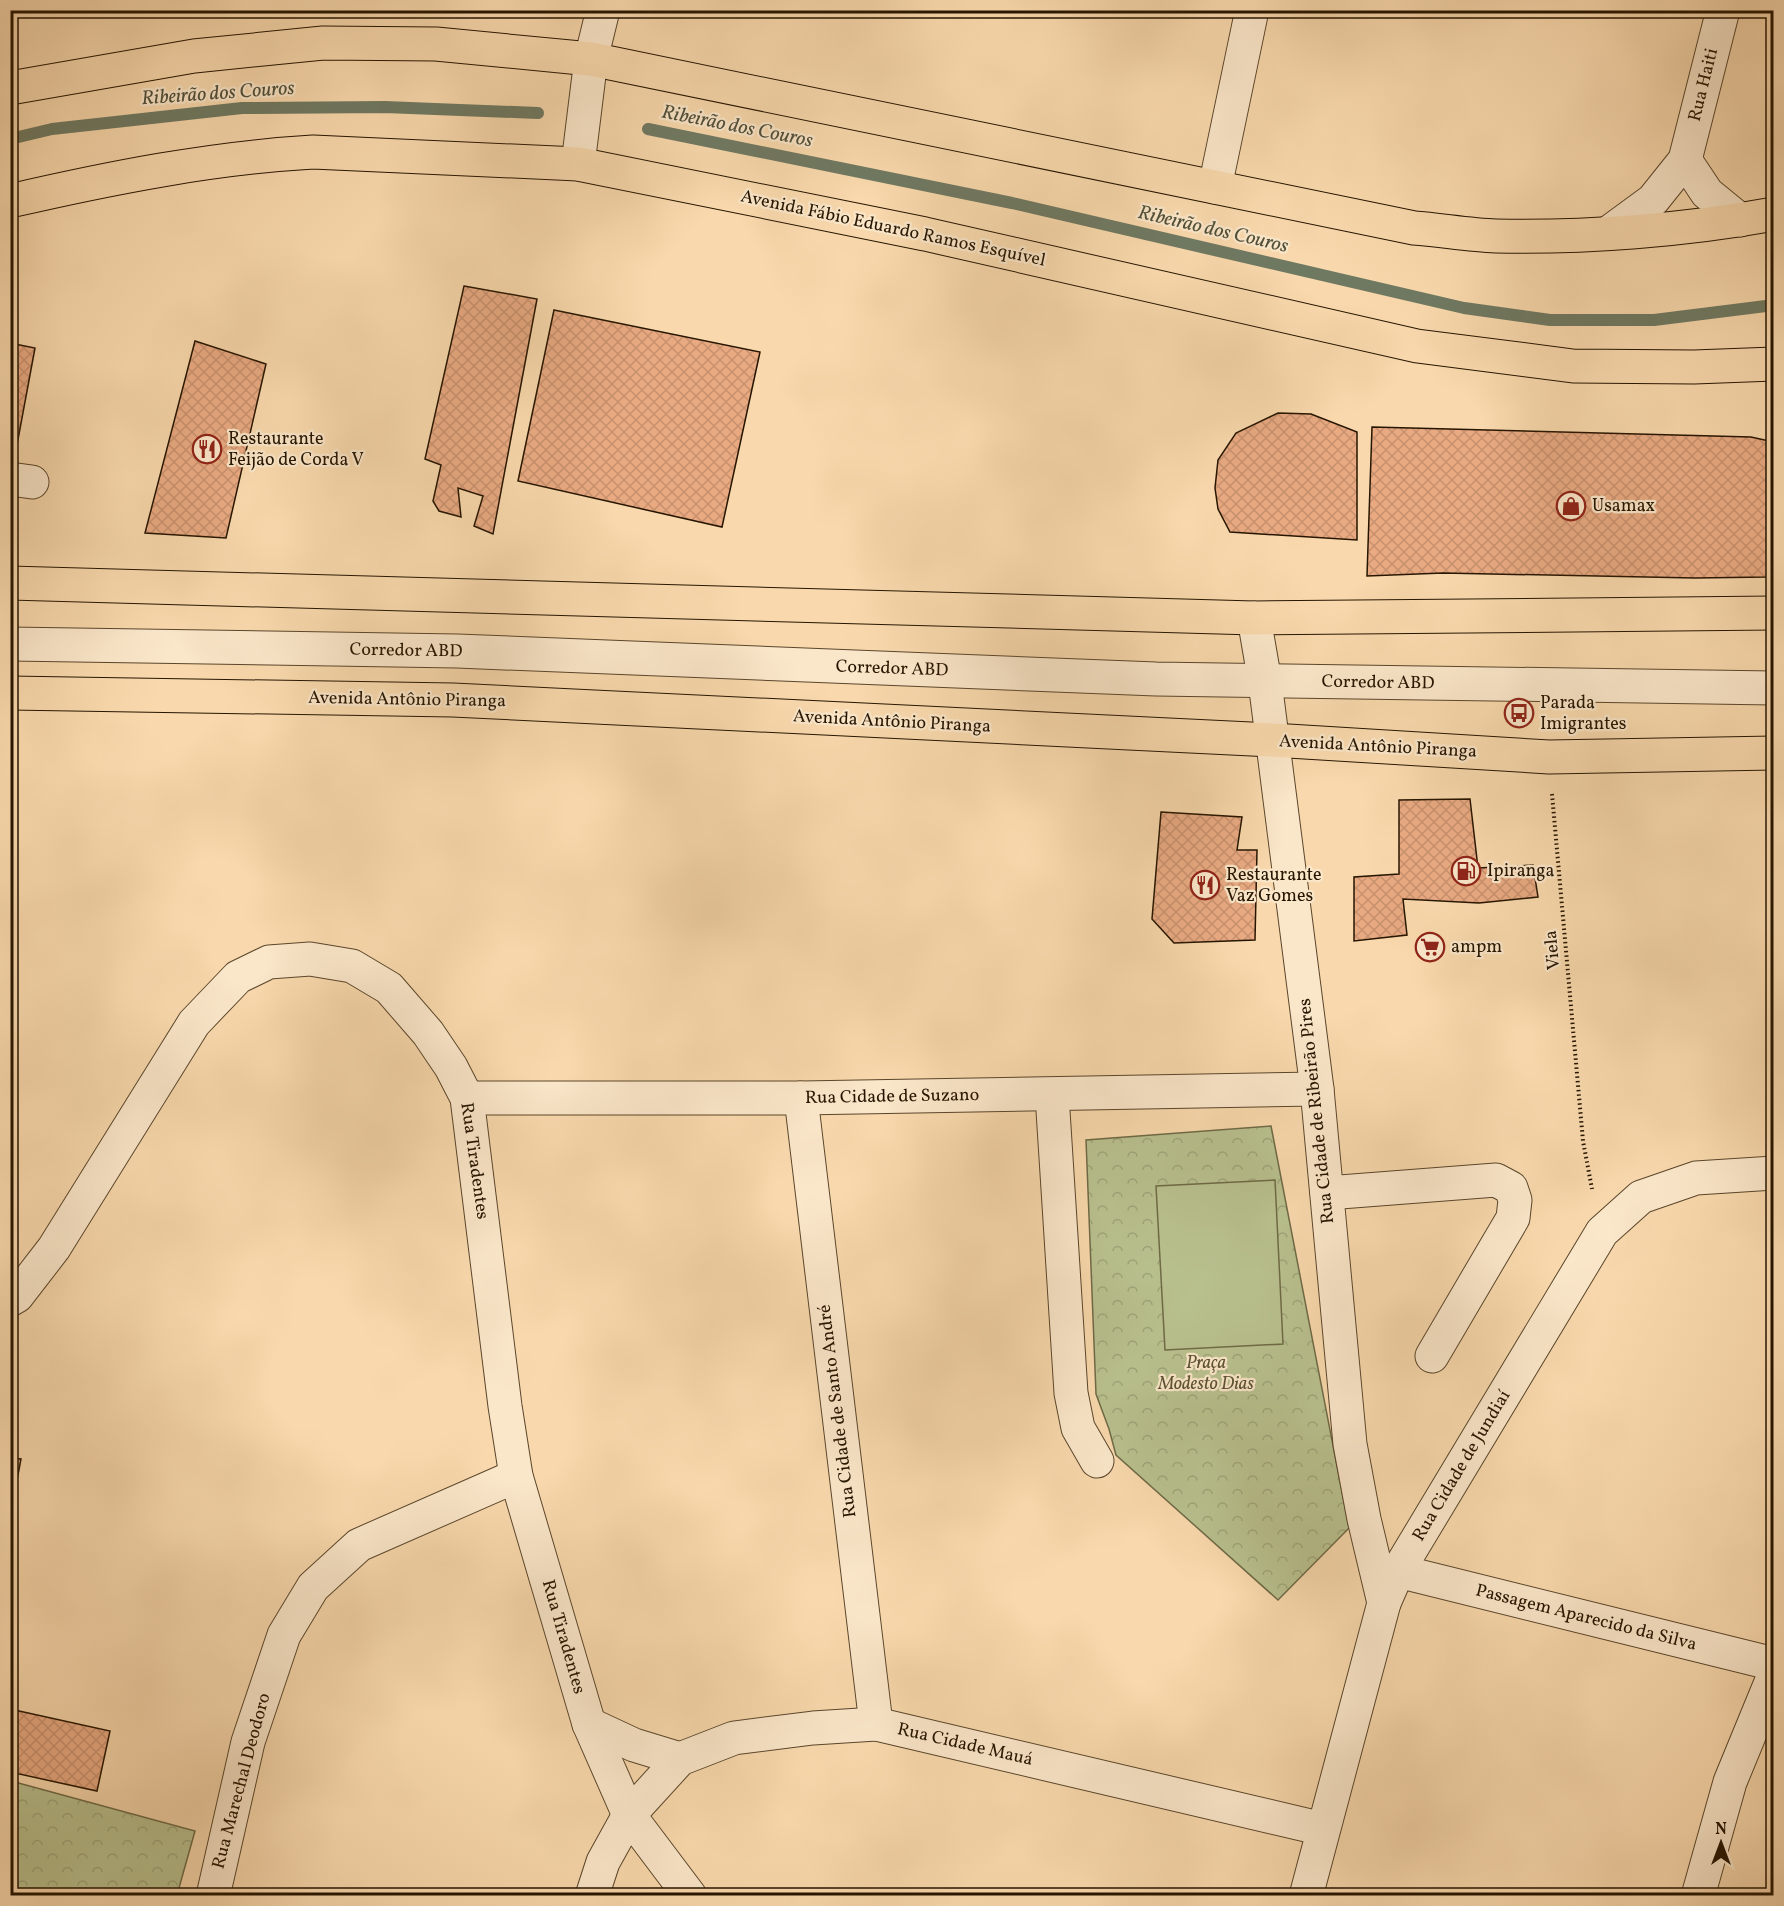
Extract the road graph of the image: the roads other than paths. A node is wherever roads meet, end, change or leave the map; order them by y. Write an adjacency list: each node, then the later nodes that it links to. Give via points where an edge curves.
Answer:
1 (603, 10): 4 (street)
2 (1252, 10): 8 (street)
3 (1723, 10): 6 (street, Rua Haiti)
4 (591, 59): 5 (main road, via 436,44 323,43 194,56); 7 (street); 8 (main road)
5 (10, 88)
6 (1685, 160): 11 (street, via 1707,193); 12 (street, Rua Haiti, via 1653,200)
7 (578, 164): 9 (main road, Avenida Fábio Eduardo Ramos Esquível, via 313,152 275,154 178,166); 13 (main road, Avenida Fábio Eduardo Ramos Esquível, via 925,234 1417,346 1573,366)
8 (1215, 186): 12 (main road, via 1414,228 1495,236)
9 (10, 201)
10 (1773, 214): 11 (main road)
11 (1740, 220): 12 (main road)
12 (1608, 233)
13 (1773, 364)
14 (10, 583): 15 (main road)
15 (168, 587): 16 (main road); 18 (main road)
16 (10, 604)
17 (1773, 613): 18 (main road)
18 (1254, 618): 20 (street, Rua Cidade de Ribeirão Pires)
19 (10, 644): 20 (street, Corredor ABD, via 457,651)
20 (1265, 682): 21 (street, Corredor ABD); 23 (street, Rua Cidade de Ribeirão Pires)
21 (1773, 688)
22 (10, 693): 23 (main road, Avenida Antônio Piranga, via 453,700)
23 (1272, 740): 24 (main road, Avenida Antônio Piranga, via 1549,757); 25 (street, Rua Cidade de Ribeirão Pires)
24 (1773, 753)
25 (1317, 1089): 26 (street, Rua Cidade de Suzano); 30 (street, Rua Cidade de Ribeirão Pires)
26 (1052, 1095): 28 (street, Rua Cidade de Suzano); 33 (street, via 1071,1393 1078,1428)
27 (467, 1098): 28 (street, Rua Cidade de Suzano); 31 (street, Rua Tiradentes, via 428,1033 388,988 352,966 310,959 269,962 238,977 194,1023 54,1248); 34 (street, Rua Tiradentes)
28 (801, 1098): 40 (street, Rua Cidade de Santo André)
29 (1773, 1173): 35 (street, Rua Cidade de Jundiaí, via 1696,1178 1641,1197 1602,1232)
30 (1327, 1193): 32 (street, via 1496,1180 1510,1188 1515,1200 1513,1218); 36 (street, Rua Cidade de Ribeirão Pires, via 1350,1444)
31 (10, 1300)
32 (1432, 1356)
33 (1097, 1461)
34 (516, 1476): 39 (street, Rua Tiradentes); 44 (street, Rua Marechal Deodoro, via 359,1545 313,1587 284,1635 248,1742)
35 (1398, 1571): 36 (street, Rua Cidade de Jundiaí); 37 (street, Passagem Aparecido da Silva)
36 (1384, 1603): 43 (street, Rua Cidade de Jundiaí)
37 (1773, 1664)
38 (1773, 1675): 48 (street, via 1730,1782)
39 (589, 1724): 41 (street, via 634,1745); 42 (street, Rua Tiradentes)
40 (876, 1724): 41 (street, Rua Cidade Mauá, via 734,1738); 43 (street, Rua Cidade Mauá)
41 (680, 1759): 42 (street, Rua Cidade Mauá)
42 (629, 1815): 45 (street, Rua Cidade Mauá, via 603,1862); 46 (street, Rua Tiradentes)
43 (1323, 1829): 47 (street, Rua Cidade de Jundiaí)
44 (213, 1896)
45 (592, 1896)
46 (690, 1896)
47 (1306, 1896)
48 (1698, 1896)

